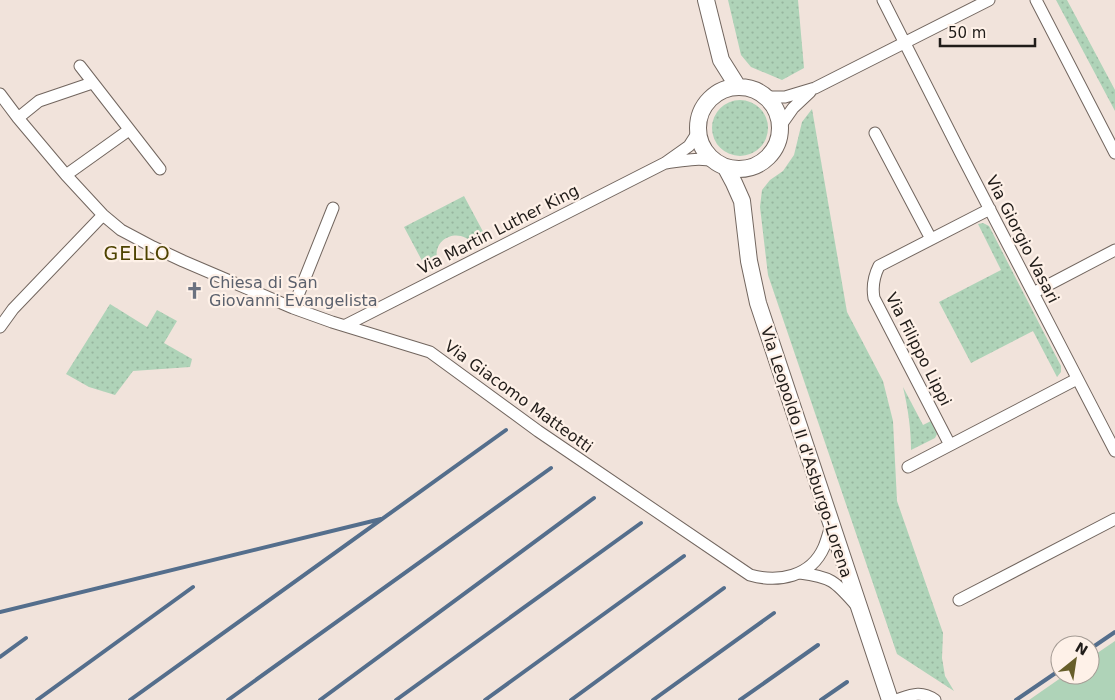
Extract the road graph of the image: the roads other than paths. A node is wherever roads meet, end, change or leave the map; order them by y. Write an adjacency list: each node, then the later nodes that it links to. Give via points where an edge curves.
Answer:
1 (706, 0): 6 (street)
2 (883, 0): 5 (street, Via Giorgio Vasari)
3 (989, 0): 5 (street)
4 (1036, 0): 19 (street)
5 (904, 42): 10 (street); 27 (street, Via Giorgio Vasari)
6 (721, 60): 9 (street); 12 (street)
7 (80, 66): 8 (street)
8 (92, 84): 14 (street, via 39,101); 16 (street)
9 (738, 87): 12 (street); 13 (street, via 758,91)
10 (815, 88): 13 (street, via 785,97); 15 (street)
11 (0, 94): 14 (street, Via Giacomo Matteotti)
12 (715, 94): 17 (street, via 702,111)
13 (767, 97): 15 (street, via 779,114)
14 (18, 118): 24 (street, Via Giacomo Matteotti)
15 (781, 124): 22 (street, via 775,149)
16 (129, 130): 23 (street); 24 (street)
17 (698, 132): 20 (street, via 689,146); 21 (street, via 703,148)
18 (875, 133): 29 (street)
19 (1115, 153)
20 (664, 163): 21 (street, via 705,159); 33 (street, Via Martin Luther King)
21 (720, 164): 22 (street, via 737,170); 25 (street, Via Leopoldo II d'Asburgo-Lorena)
22 (757, 166): 25 (street, Via Leopoldo II d'Asburgo-Lorena, via 747,182)
23 (160, 169)
24 (66, 175): 28 (street, Via Giacomo Matteotti)
25 (742, 201): 40 (street, Via Leopoldo II d'Asburgo-Lorena, via 749,262 758,303)
26 (333, 208): 32 (street)
27 (990, 209): 29 (street); 31 (street, Via Giorgio Vasari)
28 (103, 216): 32 (street, Via Giacomo Matteotti, via 121,230 168,254); 34 (street, via 13,309)
29 (931, 239): 36 (street, Via Filippo Lippi, via 879,266 873,293)
30 (1115, 250): 31 (street)
31 (1033, 293): 35 (street, Via Giorgio Vasari)
32 (293, 308): 33 (street, Via Giacomo Matteotti)
33 (346, 326): 41 (street, Via Giacomo Matteotti, via 430,352 538,431 750,575 781,579)
34 (0, 327)
35 (1077, 379): 36 (street); 37 (street, Via Giorgio Vasari)
36 (950, 445): 38 (street)
37 (1115, 451)
38 (908, 467)
39 (1115, 519): 42 (street)
40 (831, 525): 41 (street, Via Giacomo Matteotti, via 819,557); 43 (street, Via Leopoldo II d'Asburgo-Lorena)
41 (800, 573): 43 (street, Via Giacomo Matteotti, via 828,579)
42 (959, 600)
43 (859, 608): 44 (street, Via Leopoldo II d'Asburgo-Lorena)
44 (890, 700)
45 (896, 700): 46 (street, via 918,693)
46 (935, 700)

